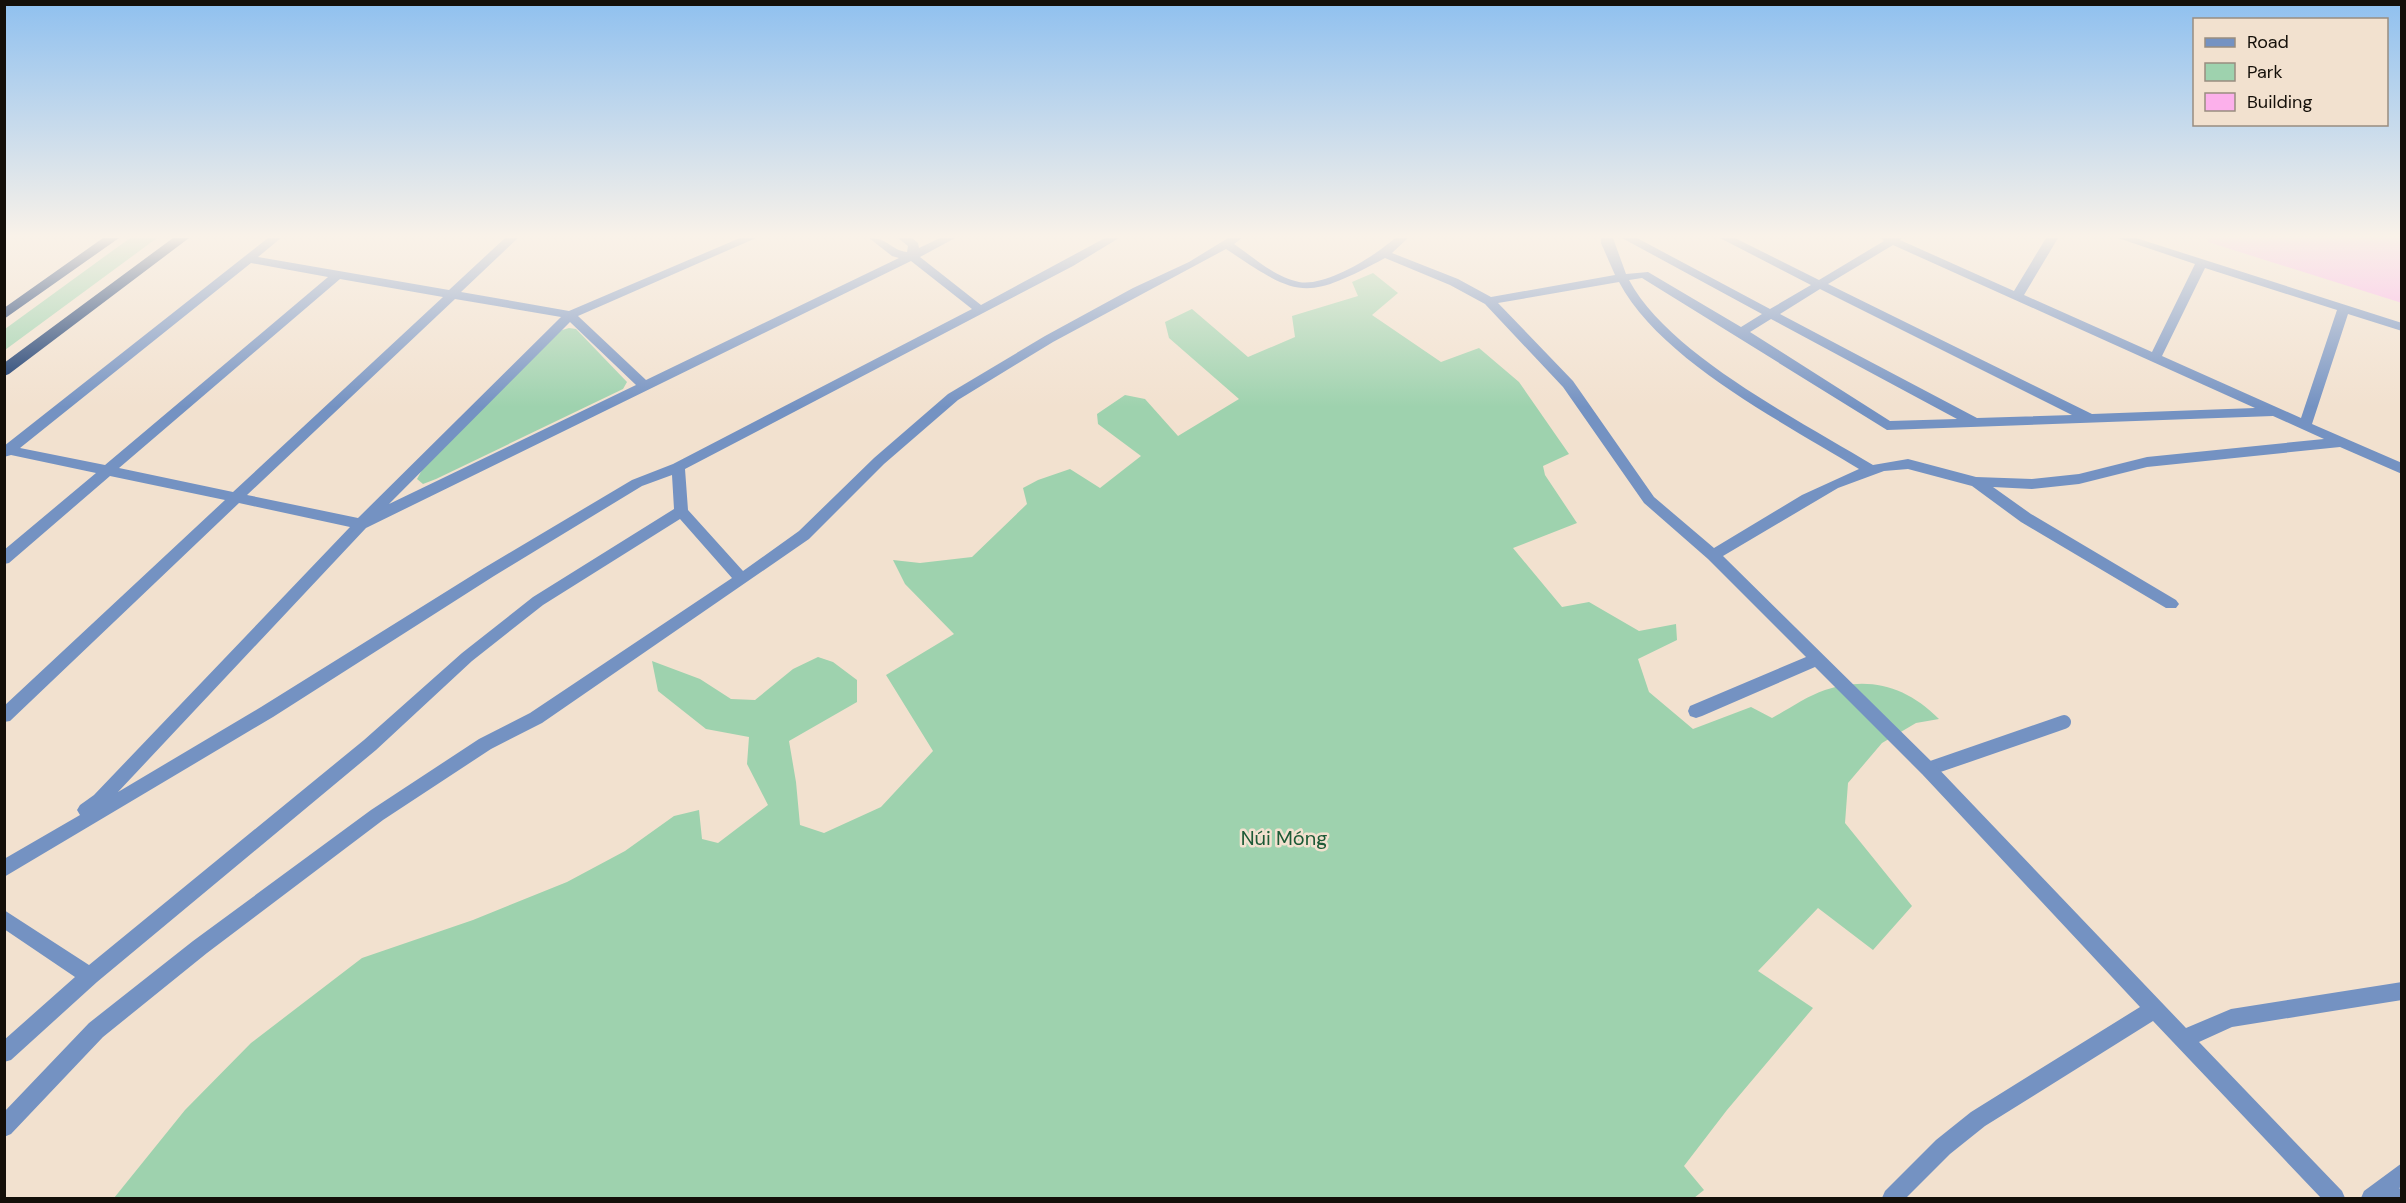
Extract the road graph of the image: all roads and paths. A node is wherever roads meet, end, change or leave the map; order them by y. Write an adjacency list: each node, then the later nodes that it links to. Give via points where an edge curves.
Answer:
1 (33, 294): 27 (highway)
2 (107, 294): 32 (highway)
3 (203, 294): 39 (street)
4 (315, 294): 43 (street)
5 (447, 294): 21 (street)
6 (619, 294): 28 (street)
7 (833, 294): 33 (street)
8 (960, 294): 25 (street)
9 (1009, 294): 25 (street)
10 (1132, 294): 50 (street, via 953,397 879,461 804,535)
11 (1475, 294): 23 (street)
12 (1532, 294): 23 (street)
13 (1632, 294): 42 (street, via 1671,339 1699,362)
14 (1678, 294): 30 (street)
15 (1734, 294): 26 (street)
16 (1804, 294): 26 (street)
17 (1841, 294): 35 (street)
18 (2013, 294): 22 (street)
19 (2186, 294): 31 (street)
20 (2300, 294): 24 (street)
21 (452, 295): 28 (street); 45 (street)
22 (2017, 296): 31 (street)
23 (1489, 302): 48 (street, via 1568,384 1649,500)
24 (2344, 308): 29 (street); 37 (street)
25 (979, 309): 40 (street)
26 (1771, 314): 30 (street); 36 (street)
27 (4, 315)
28 (570, 315): 33 (street); 47 (street)
29 (2402, 327)
30 (1741, 332): 36 (street, via 1887,426)
31 (2155, 358): 34 (street)
32 (4, 371)
33 (644, 386): 47 (street)
34 (2275, 412): 35 (street); 37 (street)
35 (2092, 419): 36 (street)
36 (1976, 423)
37 (2305, 426): 38 (street)
38 (2340, 442): 41 (street); 44 (street, via 2147,462 2055,482)
39 (7, 451): 43 (street)
40 (678, 467): 46 (street); 57 (street, via 636,483 267,712)
41 (2402, 469)
42 (1873, 471): 44 (street, via 1908,464); 48 (street, via 1795,504)
43 (107, 472): 45 (street); 49 (street)
44 (1976, 482): 51 (street, via 2026,518)
45 (235, 499): 47 (street); 54 (street)
46 (681, 511): 50 (street); 59 (street, via 538,601 467,657 370,746)
47 (361, 524): 57 (street, via 100,800)
48 (1713, 555): 52 (street)
49 (4, 559)
50 (742, 579): 64 (street, via 536,718 485,744 377,815 96,1030)
51 (2171, 604)
52 (1817, 659): 53 (street); 56 (street)
53 (1696, 711)
54 (4, 716)
55 (2064, 722): 56 (lane)
56 (1928, 769): 61 (street)
57 (4, 867)
58 (4, 918): 59 (street)
59 (90, 976): 63 (street)
60 (2402, 991): 62 (street, via 2231,1018)
61 (2155, 1009): 62 (street); 67 (street, via 1978,1119 1942,1146)
62 (2182, 1039): 68 (street)
63 (4, 1053)
64 (4, 1126)
65 (2402, 1173): 66 (street)
66 (2383, 1195)
67 (1892, 1198)
68 (2335, 1198)

